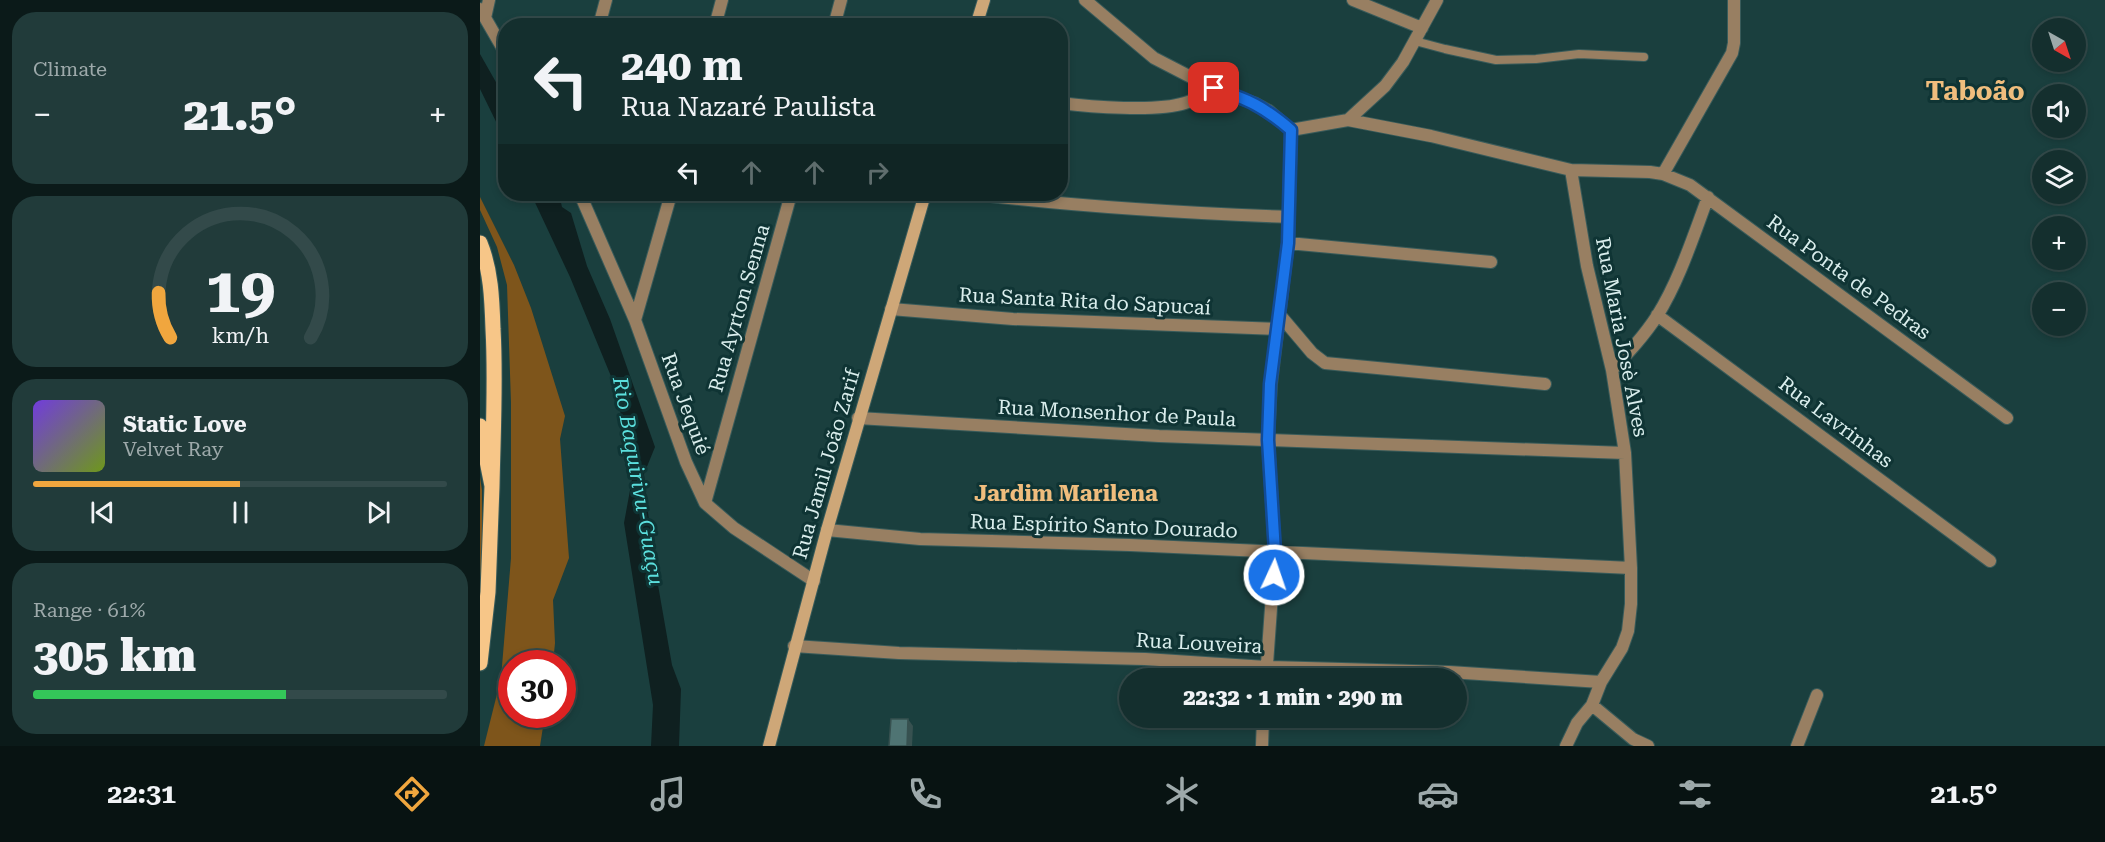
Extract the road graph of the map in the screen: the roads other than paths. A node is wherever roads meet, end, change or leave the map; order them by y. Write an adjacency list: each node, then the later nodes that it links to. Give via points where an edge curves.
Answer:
1 (489, 0): 10 (street)
2 (606, 0): 11 (street)
3 (722, 0): 12 (street)
4 (841, 0): 13 (street)
5 (1085, 0): 19 (street, via 1154,58)
6 (1353, 0): 15 (street)
7 (1437, 0): 15 (street)
8 (1734, 0): 24 (street, via 1732,53)
9 (983, 1): 14 (main road)
10 (483, 14): 16 (street)
11 (601, 18)
12 (717, 18)
13 (836, 18)
14 (978, 18)
15 (1422, 28): 17 (street)
16 (498, 40)
17 (1415, 41): 18 (lane, via 1496,60 1579,54); 21 (street, via 1385,86)
18 (1644, 57)
19 (1214, 88): 20 (street, via 1187,103 1165,106); 22 (street, via 1269,111)
20 (1068, 103)
21 (1348, 120): 22 (street); 23 (street, Rua Ponta de Pedras)
22 (1291, 130): 31 (street)
23 (1571, 171): 24 (street, Rua Ponta de Pedras); 40 (street, Rua Maria Josè Alves, via 1587,266)
24 (1663, 174): 25 (street, Rua Ponta de Pedras)
25 (1708, 197): 37 (street); 43 (street, Rua Ponta de Pedras)
26 (583, 201): 38 (street, Rua Jequié)
27 (669, 201): 38 (street)
28 (789, 201): 48 (street, Rua Ayrton Senna)
29 (923, 201): 35 (main road, Rua Jamil João Zarif)
30 (1034, 201): 31 (street)
31 (1288, 218): 33 (street)
32 (480, 243): 47 (main road, via 490,275 493,313)
33 (1288, 243): 34 (street); 36 (street)
34 (1491, 262)
35 (891, 309): 39 (street, Rua Santa Rita do Sapucaí, via 1013,319); 42 (main road, Rua Jamil João Zarif)
36 (1279, 314): 39 (street); 41 (street, via 1325,363)
37 (1658, 315): 40 (street); 51 (street, Rua Lavrinhas)
38 (635, 320): 48 (street, Rua Jequié, via 686,462)
39 (1277, 330): 45 (street)
40 (1612, 370): 46 (street, Rua Maria Josè Alves)
41 (1545, 384)
42 (858, 418): 45 (street, Rua Monsenhor de Paula); 49 (main road, Rua Jamil João Zarif)
43 (2007, 418)
44 (480, 426): 47 (main road)
45 (1268, 440): 46 (street, Rua Monsenhor de Paula); 50 (street)
46 (1625, 453): 52 (street, Rua Maria Josè Alves)
47 (492, 486): 55 (main road, via 488,592)
48 (705, 503): 53 (street, Rua Jequié, via 734,528)
49 (826, 530): 50 (street, Rua Espírito Santo Dourado, via 931,539); 53 (main road, Rua Jamil João Zarif)
50 (1275, 552): 52 (street, Rua Espírito Santo Dourado); 57 (street)
51 (1990, 561)
52 (1631, 568): 59 (street, Rua Maria Josè Alves, via 1631,620 1622,648)
53 (814, 581): 54 (main road, Rua Jamil João Zarif)
54 (794, 646): 56 (street, Rua Louveira, via 899,653 1145,659); 63 (main road, Rua Jamil João Zarif)
55 (480, 663)
56 (1229, 668)
57 (1266, 668)
58 (1467, 673): 59 (street, Rua Louveira)
59 (1601, 682): 61 (street, Rua Maria Josè Alves)
60 (1817, 695): 67 (street)
61 (1592, 705): 65 (street, Rua Maria Josè Alves, via 1577,723); 66 (street, via 1633,739)
62 (1263, 728): 64 (street)
63 (769, 746)
64 (1262, 746)
65 (1566, 746)
66 (1648, 746)
67 (1797, 746)

